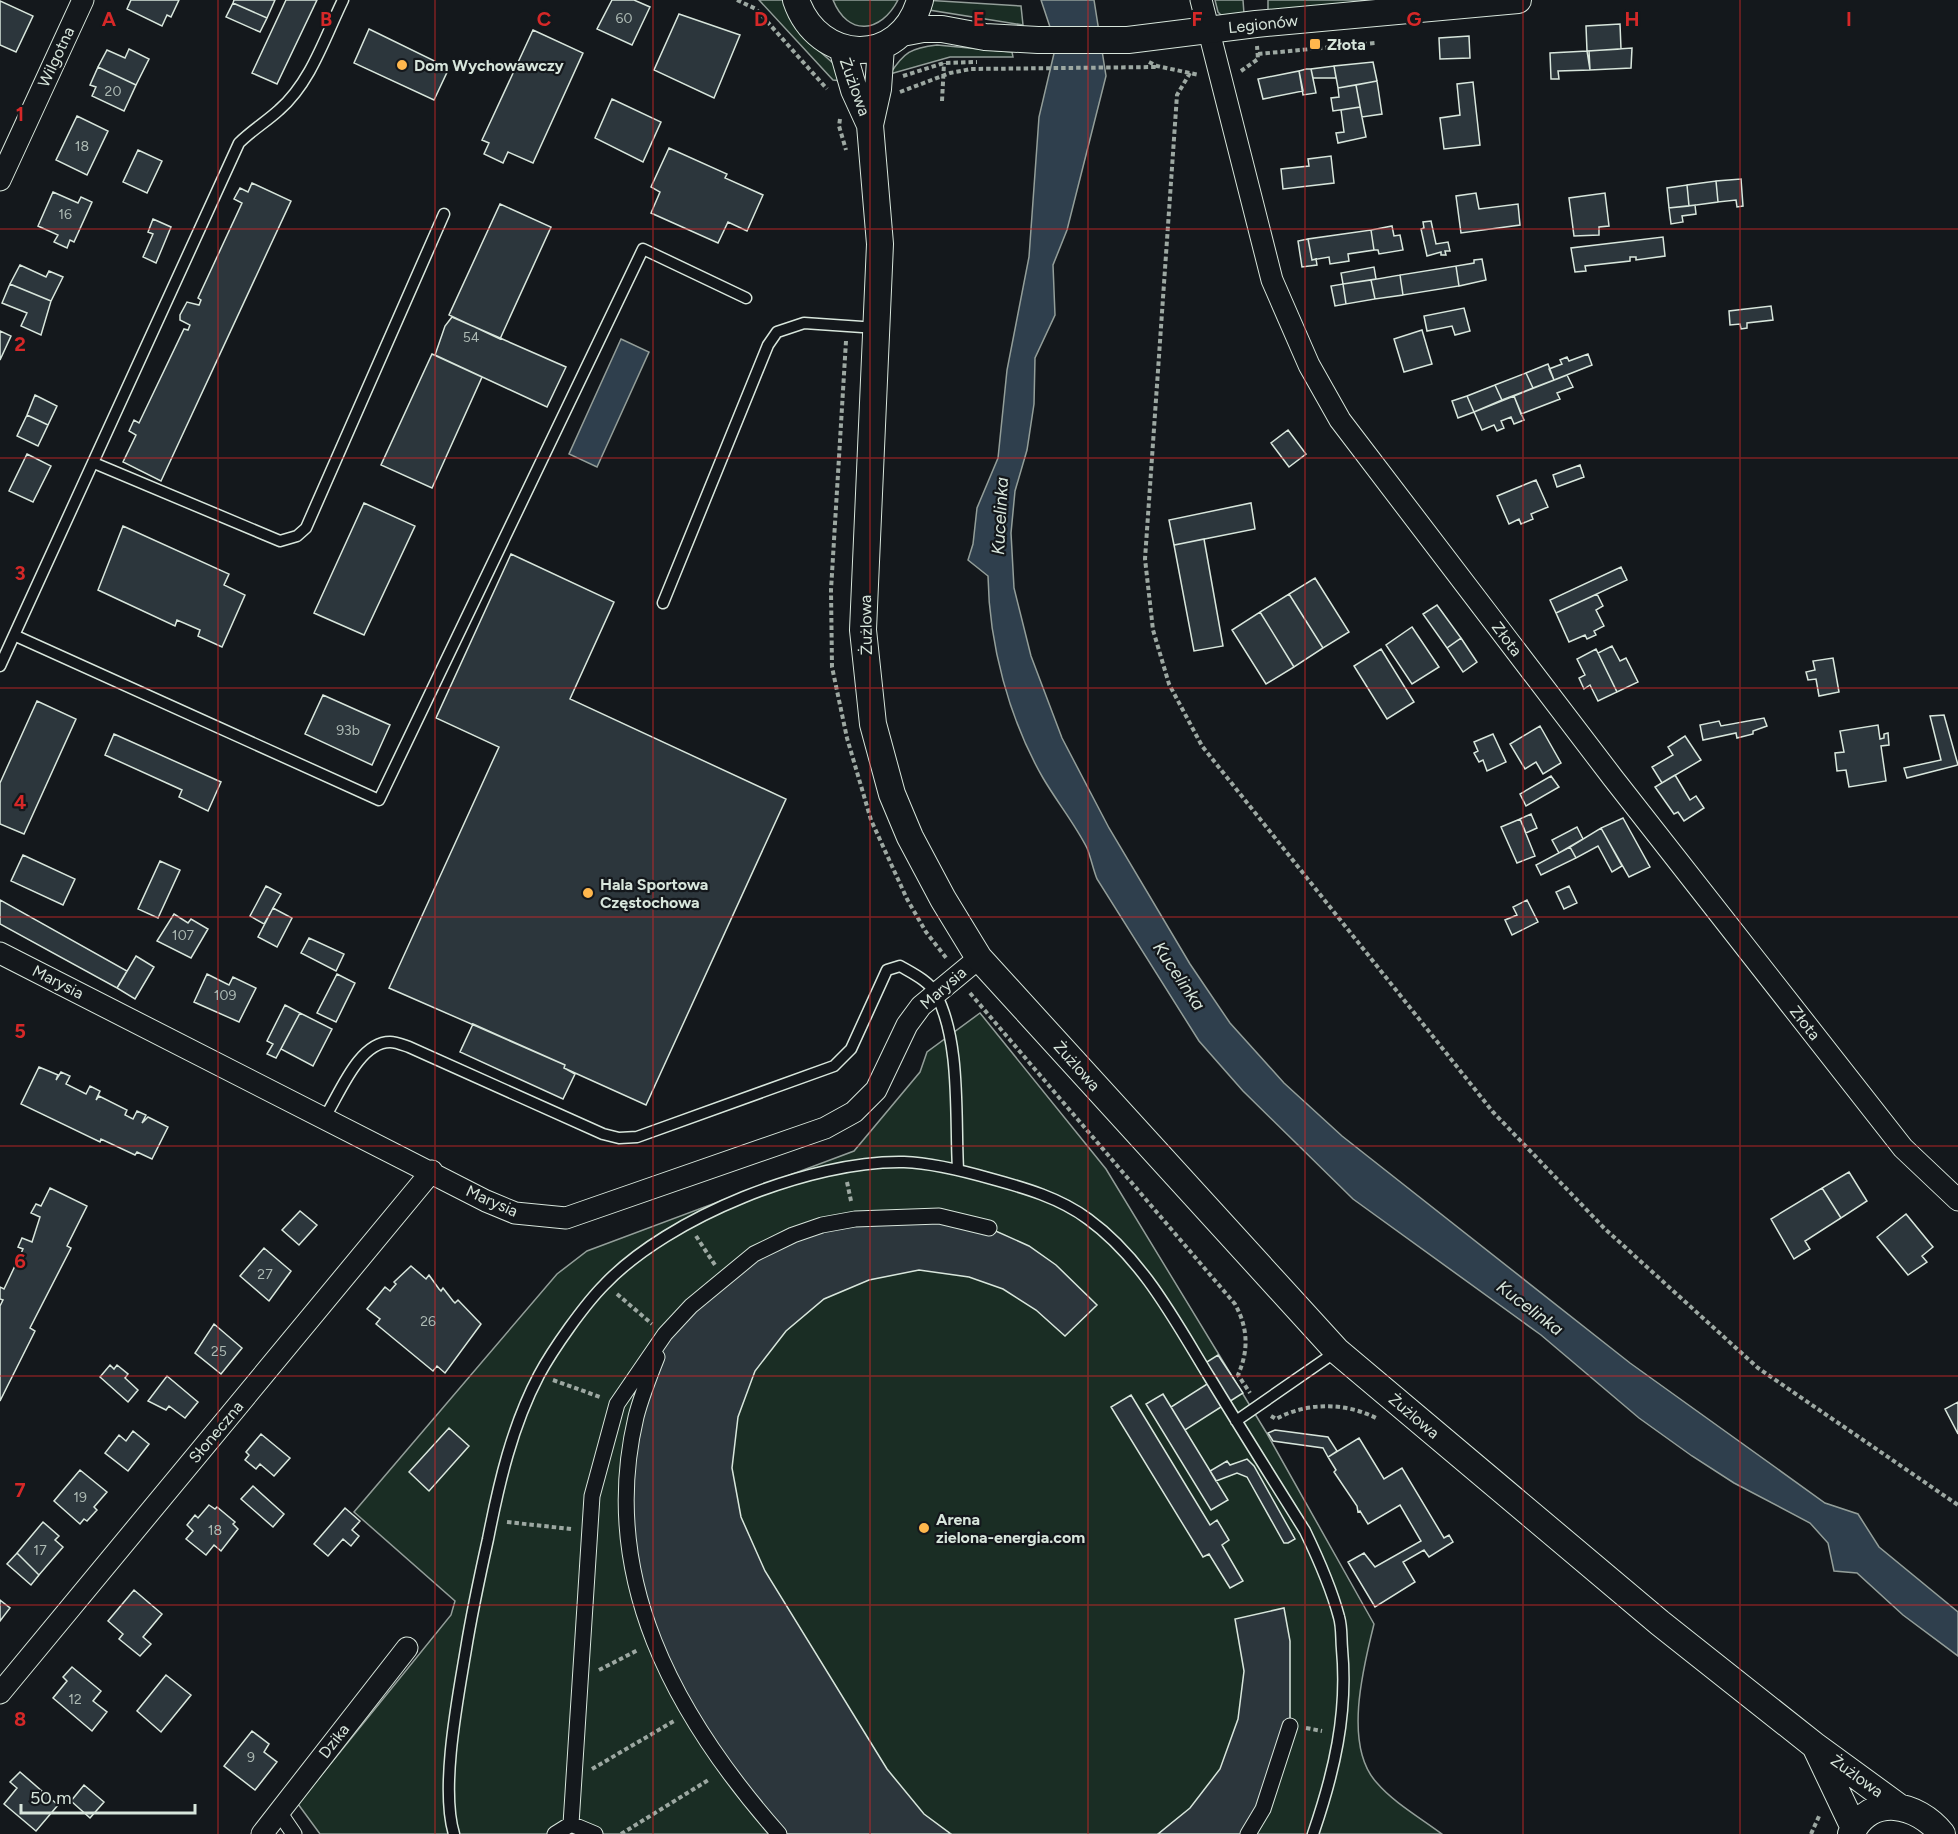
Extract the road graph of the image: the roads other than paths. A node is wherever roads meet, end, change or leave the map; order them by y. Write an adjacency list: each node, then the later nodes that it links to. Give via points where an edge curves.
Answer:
1 (83, 0): 12 (street, Wilgotna)
2 (343, 0): 16 (lane, via 306,78 280,110 239,143)
3 (796, 0): 10 (street, via 811,30)
4 (920, 0): 8 (street, via 916,14)
5 (1201, 0): 7 (street, Złota)
6 (1518, 0): 7 (street, Legionów)
7 (1208, 30): 8 (street, Legionów, via 1128,40 1038,40 986,49 942,29); 26 (street, Złota, via 1272,280 1309,365 1340,420 1895,1139)
8 (902, 33): 9 (street)
9 (881, 47): 10 (street, via 861,51); 11 (street, Żużlowa)
10 (842, 48): 11 (street, Żużlowa, via 854,90)
11 (870, 125): 15 (street, Żużlowa, via 880,244)
12 (0, 180)
13 (444, 214): 16 (lane, via 306,528 297,536 280,542)
14 (746, 298): 18 (lane, via 643,249 379,801)
15 (877, 328): 17 (lane, via 804,323 777,332 768,345); 21 (street, Żużlowa, via 863,630 873,724 892,794 910,837)
16 (94, 463): 18 (lane)
17 (663, 603)
18 (16, 636): 19 (lane)
19 (0, 666)
20 (0, 953): 23 (street, Marysia)
21 (979, 958): 22 (street, Marysia); 29 (street, Żużlowa)
22 (936, 993): 23 (lane, via 900,966 892,967 887,970 851,1049 834,1066 637,1137 603,1134 391,1042 363,1053); 24 (lane, via 951,1042); 25 (street, Marysia, via 907,1025 876,1090 854,1112 825,1128 566,1218 515,1213)
23 (326, 1117): 25 (street, Marysia)
24 (958, 1169): 30 (lane, via 1049,1197 1087,1218 1124,1250 1156,1291); 41 (lane, via 904,1162 844,1167 735,1200 649,1248 604,1284 539,1375 502,1467 469,1625 454,1722 449,1817)
25 (432, 1171): 32 (street, Słoneczna)
26 (1958, 1200)
27 (989, 1228): 28 (street, via 939,1216 855,1219 822,1225 754,1254 691,1306)
28 (665, 1335): 37 (street, via 617,1404 592,1496); 44 (street, via 636,1417 628,1488 626,1531 642,1614 690,1712 726,1769)
29 (1337, 1351): 30 (lane); 34 (street, Żużlowa, via 1660,1623)
30 (1236, 1421): 46 (lane, via 1305,1531 1340,1619 1345,1677 1341,1734 1329,1789)
31 (407, 1648): 36 (street, Dzika)
32 (0, 1694)
33 (1290, 1726): 45 (street, via 1263,1809)
34 (1814, 1745): 35 (street, Żużlowa); 38 (street, Żużlowa)
35 (1899, 1807): 38 (street, via 1866,1816); 47 (street, Żużlowa, via 1917,1811)
36 (279, 1812): 39 (street, Dzika); 40 (street)
37 (571, 1824): 42 (street); 43 (street)
38 (1852, 1831)
39 (262, 1834)
40 (294, 1834)
41 (454, 1834)
42 (555, 1834)
43 (595, 1834)
44 (779, 1834)
45 (1248, 1834)
46 (1313, 1834)
47 (1942, 1834)

